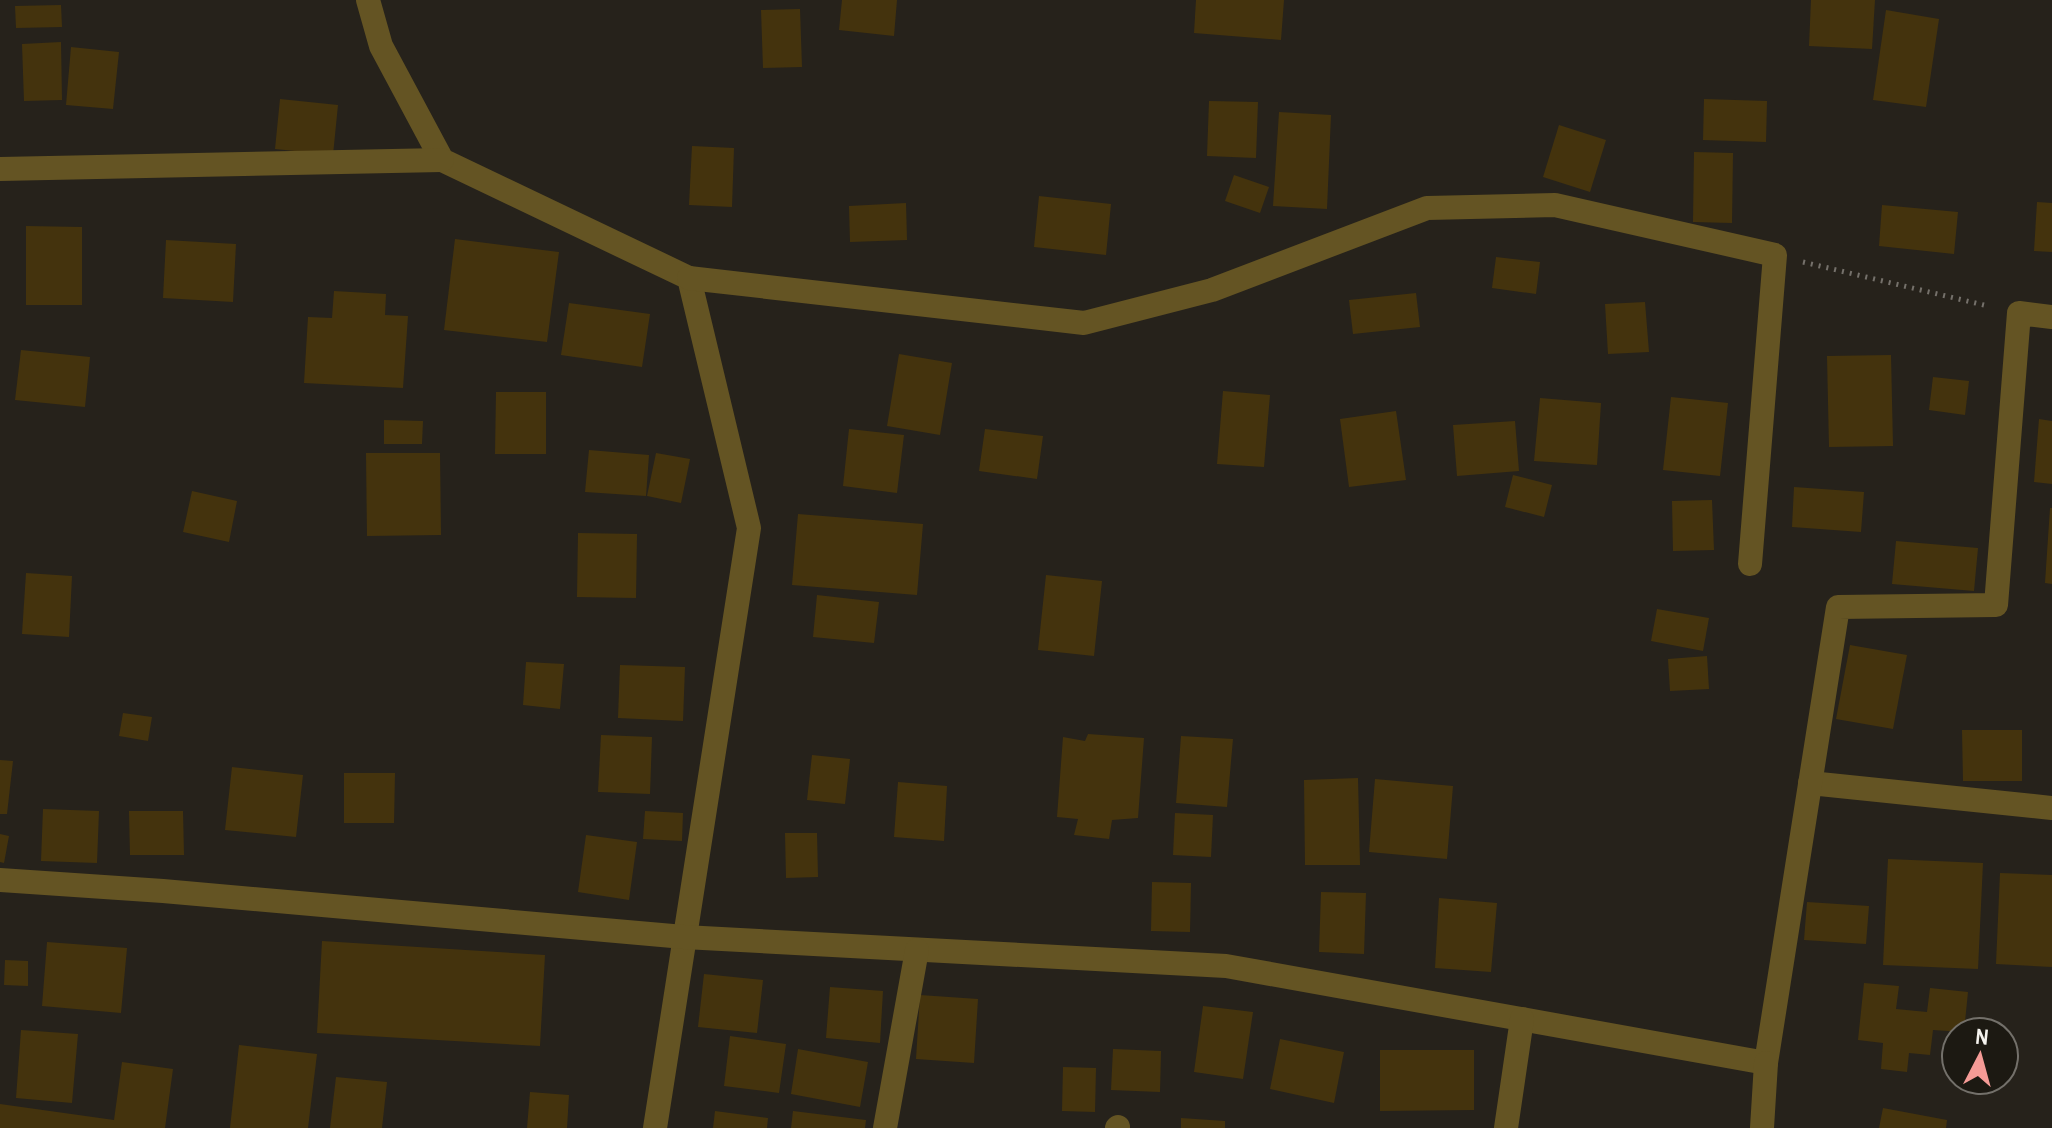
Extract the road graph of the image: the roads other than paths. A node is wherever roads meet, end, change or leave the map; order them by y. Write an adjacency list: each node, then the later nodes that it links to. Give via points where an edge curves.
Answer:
1 (368, 0): 2 (street, via 381,46)
2 (442, 160): 3 (street); 4 (street)
3 (0, 169)
4 (689, 278): 6 (street, via 1084,323 1212,290 1427,208 1555,205 1775,255); 10 (street, via 749,528)
5 (2052, 317): 7 (street, via 2019,313 1996,605 1838,607)
6 (1750, 564)
7 (1810, 783): 8 (street); 13 (street)
8 (2052, 808)
9 (0, 880): 10 (street)
10 (684, 937): 11 (street); 14 (street)
11 (917, 950): 12 (street, via 1226,966); 15 (street)
12 (1522, 1019): 13 (street); 16 (street)
13 (1766, 1063): 17 (street)
14 (655, 1128)
15 (885, 1128)
16 (1506, 1128)
17 (1762, 1128)

